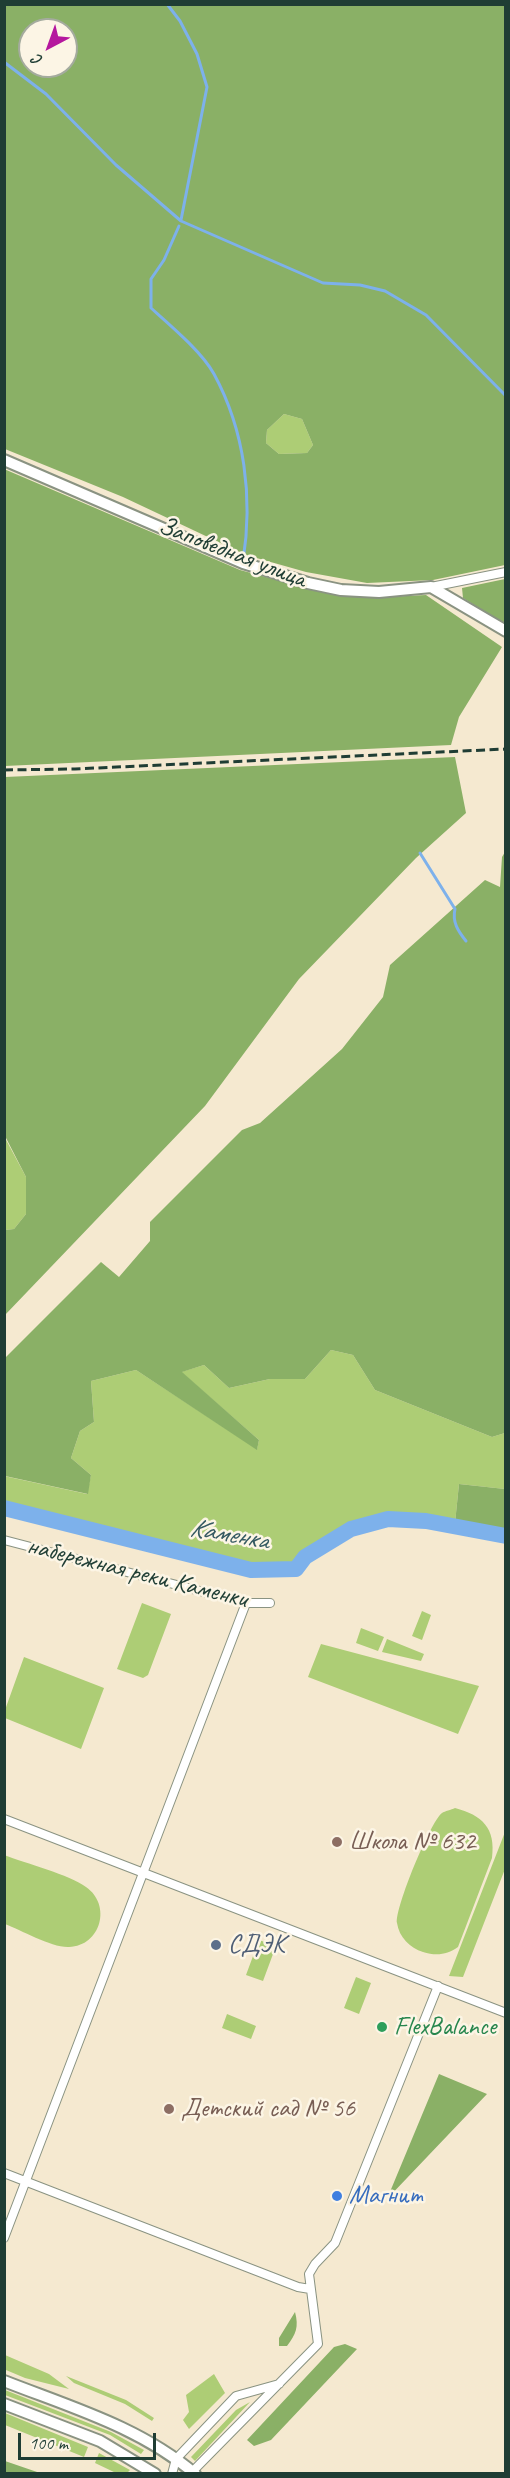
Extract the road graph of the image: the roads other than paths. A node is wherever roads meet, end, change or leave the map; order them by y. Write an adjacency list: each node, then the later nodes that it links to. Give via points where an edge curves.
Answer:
1 (4, 460): 3 (street, Заповедная улица, via 243,562 308,583 361,591)
2 (506, 572): 3 (street, Заповедная улица)
3 (431, 588): 4 (street)
4 (506, 631)
5 (4, 1540): 6 (street, набережная реки Каменки)
6 (246, 1603): 7 (street, набережная реки Каменки); 9 (street)
7 (270, 1604)
8 (4, 1819): 9 (street)
9 (144, 1873): 10 (street); 13 (street)
10 (438, 1986): 11 (street); 15 (street, via 335,2243 309,2274)
11 (506, 2013)
12 (4, 2173): 13 (street)
13 (26, 2181): 14 (street); 15 (street)
14 (4, 2238)
15 (310, 2289): 17 (street, via 318,2344)
16 (6, 2380): 19 (street, via 82,2410)
17 (280, 2384): 19 (street, via 236,2396); 20 (street)
18 (4, 2404): 21 (street, via 100,2441)
19 (176, 2459): 20 (street); 22 (street)
20 (193, 2473)
21 (155, 2474)
22 (172, 2474)

